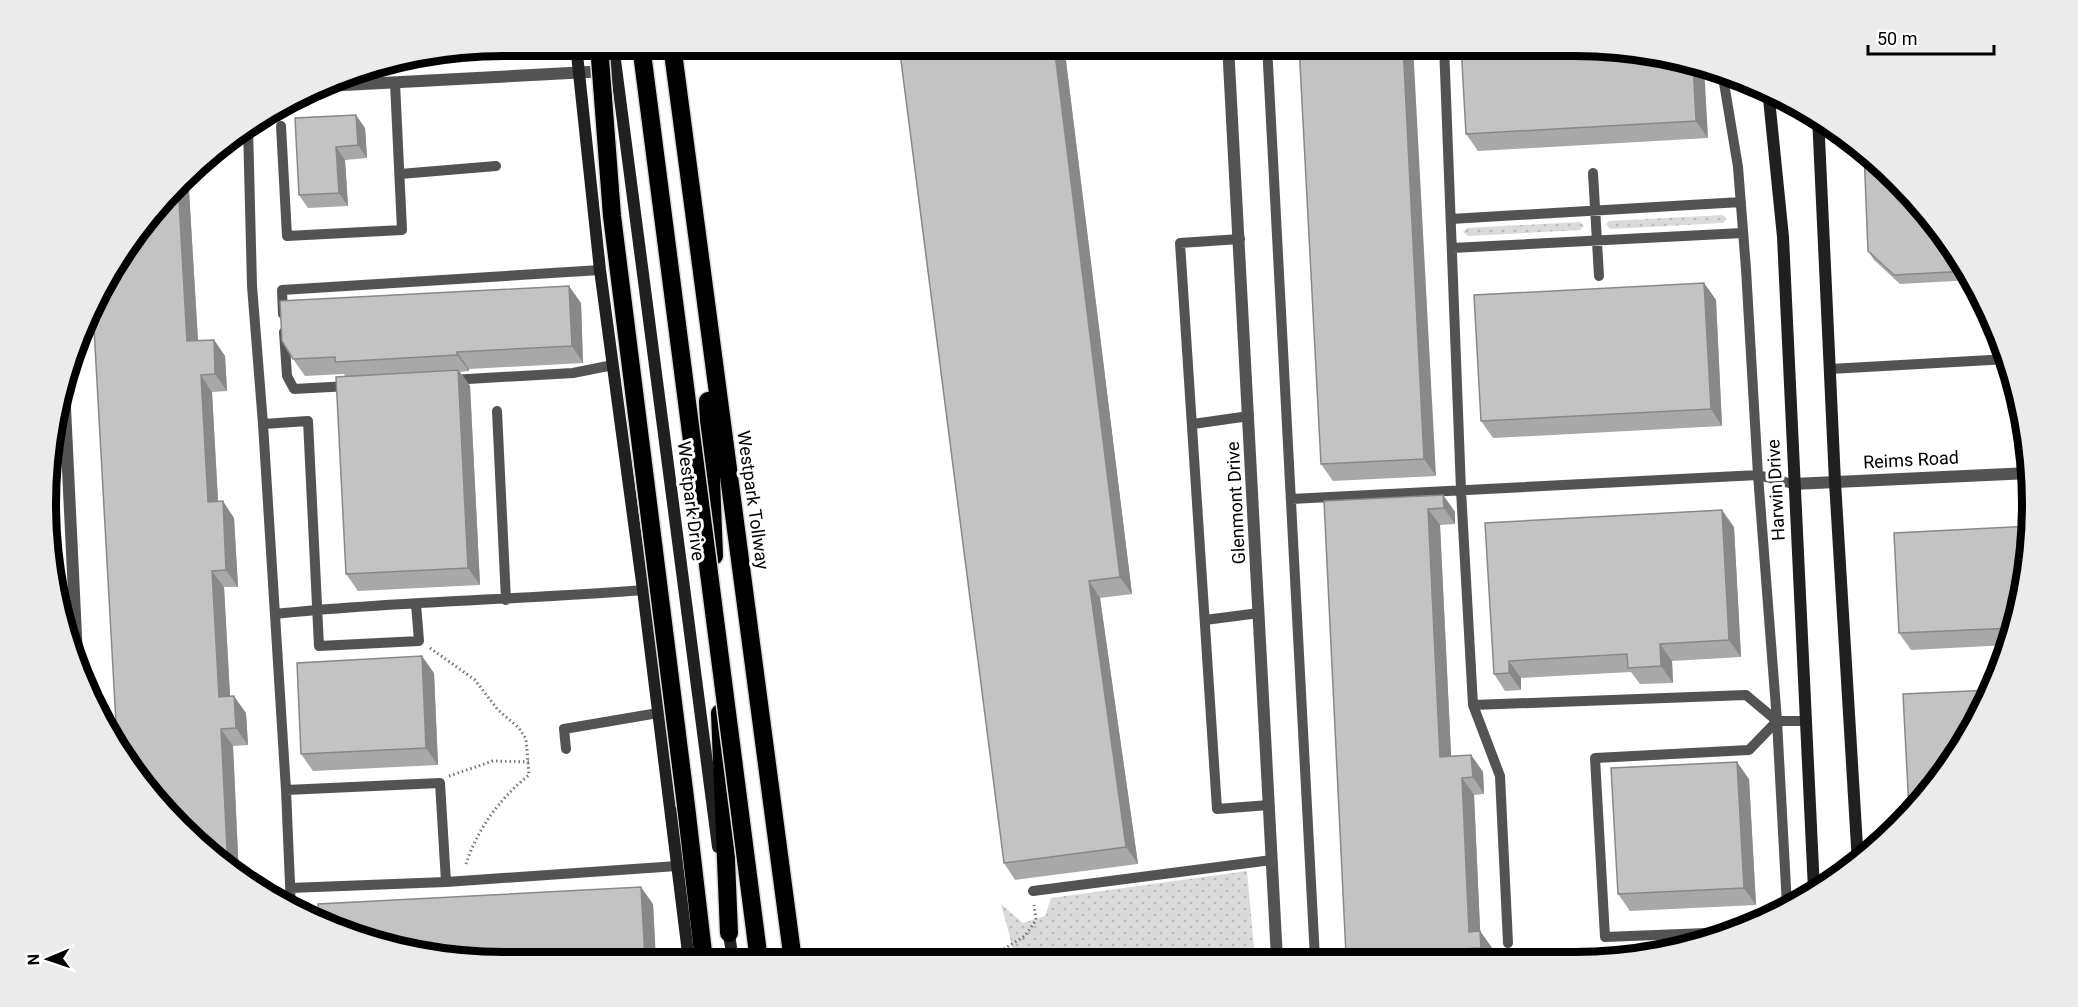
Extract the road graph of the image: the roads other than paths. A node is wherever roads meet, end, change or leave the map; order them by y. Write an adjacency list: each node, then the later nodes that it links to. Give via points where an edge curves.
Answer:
1 (577, 56): 10 (main road)
2 (600, 56): 75 (highway, bridge, via 612,216)
3 (615, 56): 9 (main road, Westpark Drive)
4 (642, 56): 77 (highway, bridge)
5 (673, 56): 30 (highway, Westpark Tollway)
6 (1229, 56): 25 (street, Glenmont Drive)
7 (1268, 56): 46 (lane)
8 (1444, 56): 23 (lane)
9 (617, 71): 10 (street); 71 (main road, Westpark Drive)
10 (579, 73): 12 (street); 28 (main road)
11 (1724, 81): 21 (lane)
12 (395, 83): 13 (street); 20 (lane)
13 (344, 85)
14 (1769, 100): 44 (main road, Harwin Drive, via 1783,237)
15 (281, 126): 20 (lane, via 287,236 402,230)
16 (1819, 128): 33 (main road)
17 (248, 136): 39 (lane, via 252,284)
18 (496, 166): 20 (lane)
19 (1593, 173): 22 (lane)
20 (399, 174)
21 (1741, 202): 22 (lane); 24 (lane)
22 (1595, 210): 23 (lane); 26 (lane)
23 (1451, 219): 27 (lane)
24 (1742, 233): 26 (lane); 42 (lane)
25 (1240, 239): 38 (street, Glenmont Drive); 40 (lane, via 1180,243)
26 (1597, 240): 27 (lane); 29 (lane)
27 (1452, 248): 45 (lane)
28 (600, 270): 32 (main road); 35 (lane, via 282,290 287,376 294,389)
29 (1599, 276)
30 (705, 302): 71 (highway); 78 (highway, Westpark Tollway)
31 (1999, 359): 33 (lane)
32 (613, 365): 34 (lane, via 573,373); 47 (main road)
33 (1830, 369): 43 (main road)
34 (445, 380)
35 (363, 385)
36 (65, 411): 54 (street)
37 (497, 411): 48 (lane)
38 (1249, 416): 40 (lane); 51 (street, Glenmont Drive)
39 (263, 424): 50 (lane, via 308,421); 52 (lane)
40 (1192, 424): 53 (lane)
41 (2022, 473): 43 (street, Reims Road)
42 (1758, 474): 44 (lane); 45 (lane); 57 (lane)
43 (1835, 482): 44 (street, Reims Road); 62 (main road)
44 (1793, 484): 58 (main road, Harwin Drive)
45 (1461, 490): 46 (lane); 55 (lane)
46 (1291, 499): 80 (lane)
47 (643, 590): 48 (lane); 56 (main road)
48 (506, 600): 49 (lane)
49 (417, 604): 50 (lane); 50 (lane, via 419,641 319,646)
50 (317, 610): 52 (lane)
51 (1259, 613): 53 (lane); 61 (street, Glenmont Drive)
52 (275, 614): 60 (lane)
53 (1205, 620): 61 (lane, via 1217,809)
54 (76, 638)
55 (1473, 705): 57 (lane, via 1746,695); 73 (lane, via 1500,776)
56 (658, 713): 59 (lane, via 564,729); 64 (main road)
57 (1778, 721): 58 (lane); 70 (lane); 72 (lane, via 1749,750 1596,758 1605,937)
58 (1806, 721): 66 (main road, Harwin Drive)
59 (566, 748)
60 (286, 790): 65 (lane, via 440,783); 67 (lane)
61 (1269, 805): 63 (street, Glenmont Drive)
62 (1857, 851)
63 (1272, 860): 68 (lane); 79 (street, Glenmont Drive)
64 (677, 866): 65 (lane); 74 (main road)
65 (446, 882): 67 (lane)
66 (1814, 882)
67 (290, 888): 69 (lane)
68 (1033, 891)
69 (290, 897)
70 (1787, 897)
71 (729, 933): 76 (main road, Westpark Drive)
72 (1700, 933)
73 (1508, 944)
74 (688, 952)
75 (703, 952)
76 (732, 952)
77 (758, 952)
78 (793, 952)
79 (1277, 952)
80 (1316, 952)

